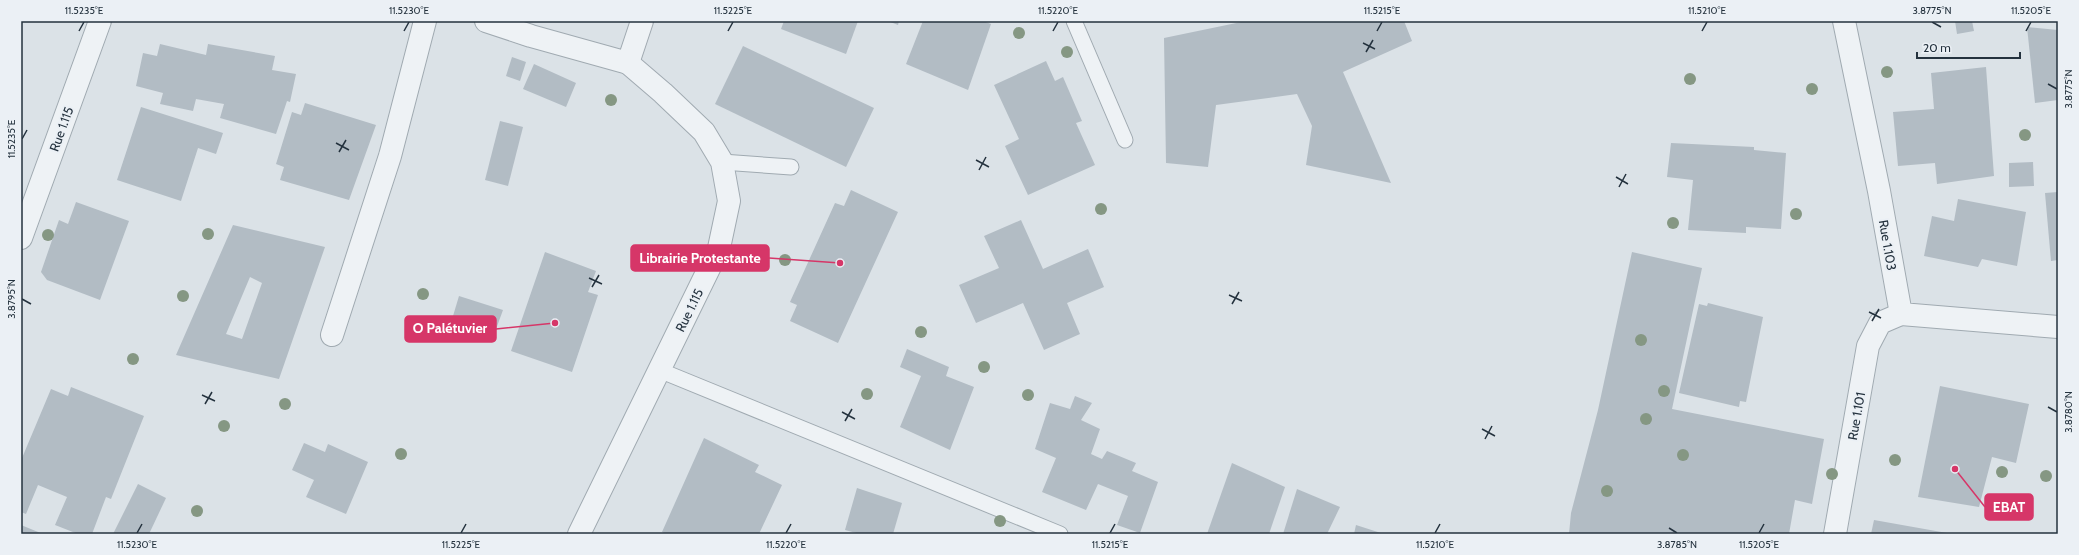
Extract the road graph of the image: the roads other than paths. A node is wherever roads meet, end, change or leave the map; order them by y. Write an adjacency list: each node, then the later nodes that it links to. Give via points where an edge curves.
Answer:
1 (100, 21): 11 (street, Rue 1.115)
2 (425, 21): 14 (street, via 390,156)
3 (486, 21): 7 (street, Rue 1.115)
4 (642, 21): 7 (street)
5 (1074, 21): 8 (lane)
6 (1844, 21): 12 (street, Rue 1.103)
7 (628, 64): 9 (street, Rue 1.115, via 704,132)
8 (1125, 140)
9 (722, 162): 10 (lane); 15 (street, Rue 1.115, via 729,201 719,248)
10 (792, 167)
11 (21, 238)
12 (1901, 314): 13 (street); 18 (street, Rue 1.101, via 1880,323 1868,346)
13 (2058, 327)
14 (332, 335)
15 (659, 370): 16 (street, Rue 1.115); 17 (lane)
16 (579, 534)
17 (1060, 534)
18 (1835, 534)

